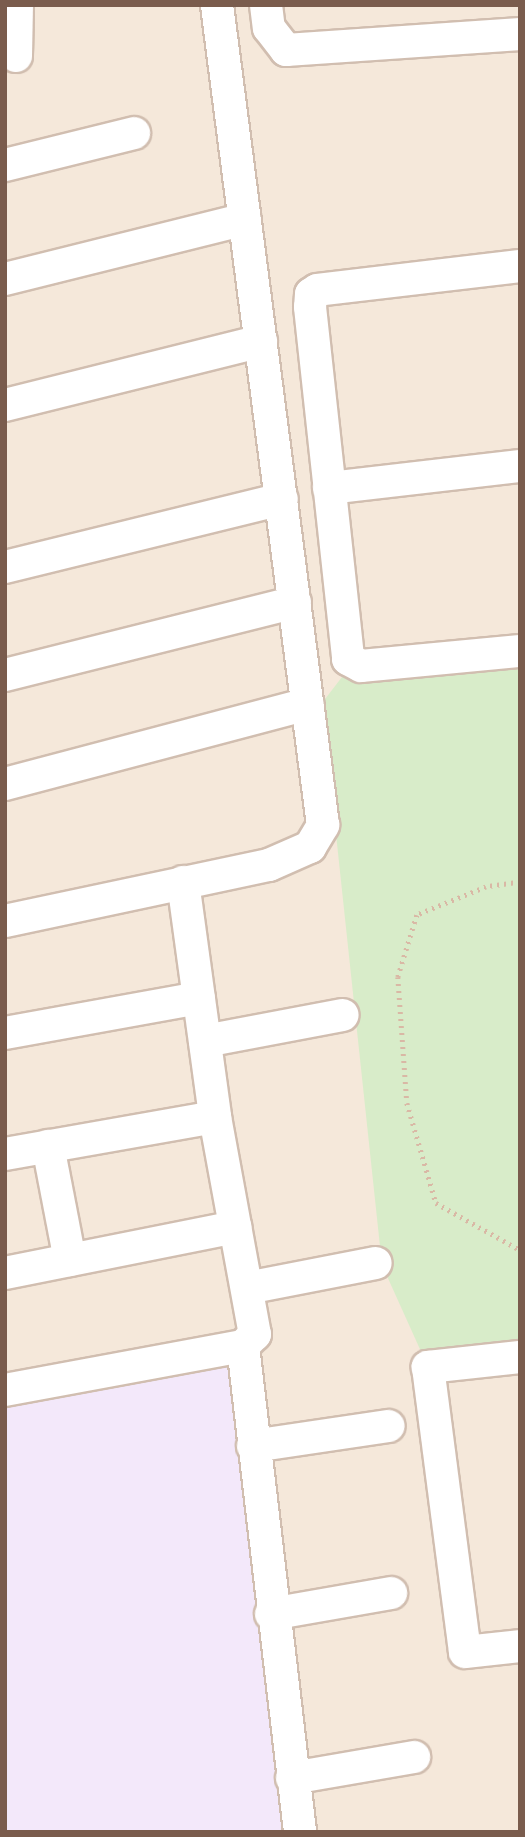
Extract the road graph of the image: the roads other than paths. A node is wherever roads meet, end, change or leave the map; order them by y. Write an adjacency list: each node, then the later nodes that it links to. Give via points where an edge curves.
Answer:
1 (17, 5): 5 (street)
2 (217, 5): 8 (street)
3 (266, 5): 4 (street, via 269,28 286,50)
4 (520, 34)
5 (16, 56)
6 (134, 133): 7 (street)
7 (5, 165)
8 (245, 219): 10 (street); 11 (street)
9 (520, 266): 14 (street, via 311,294)
10 (5, 279)
11 (261, 341): 12 (street); 15 (street)
12 (5, 405)
13 (520, 466): 14 (street)
14 (330, 488): 18 (street, via 348,659 354,665)
15 (282, 499): 16 (street); 17 (street)
16 (5, 567)
17 (295, 602): 19 (street); 20 (street)
18 (520, 651)
19 (5, 675)
20 (308, 704): 21 (street); 22 (street, via 324,825 318,837 310,847 269,865)
21 (5, 784)
22 (183, 882): 23 (street); 24 (street)
23 (5, 921)
24 (199, 998): 26 (street); 27 (street)
25 (343, 1015): 27 (street)
26 (5, 1033)
27 (205, 1041): 28 (street)
28 (215, 1117): 29 (street); 31 (street)
29 (48, 1146): 30 (street); 32 (street)
30 (5, 1154)
31 (235, 1227): 32 (street); 35 (street)
32 (70, 1260): 34 (street)
33 (376, 1263): 35 (street)
34 (5, 1273)
35 (247, 1288): 36 (street, via 255,1334)
36 (243, 1346): 38 (street); 40 (street)
37 (520, 1357): 43 (street, via 428,1367 465,1652)
38 (5, 1390)
39 (389, 1426): 40 (street)
40 (253, 1446): 42 (street)
41 (390, 1593): 42 (street)
42 (271, 1614): 45 (street)
43 (520, 1646)
44 (414, 1757): 45 (street)
45 (292, 1777): 46 (street)
46 (300, 1832)

